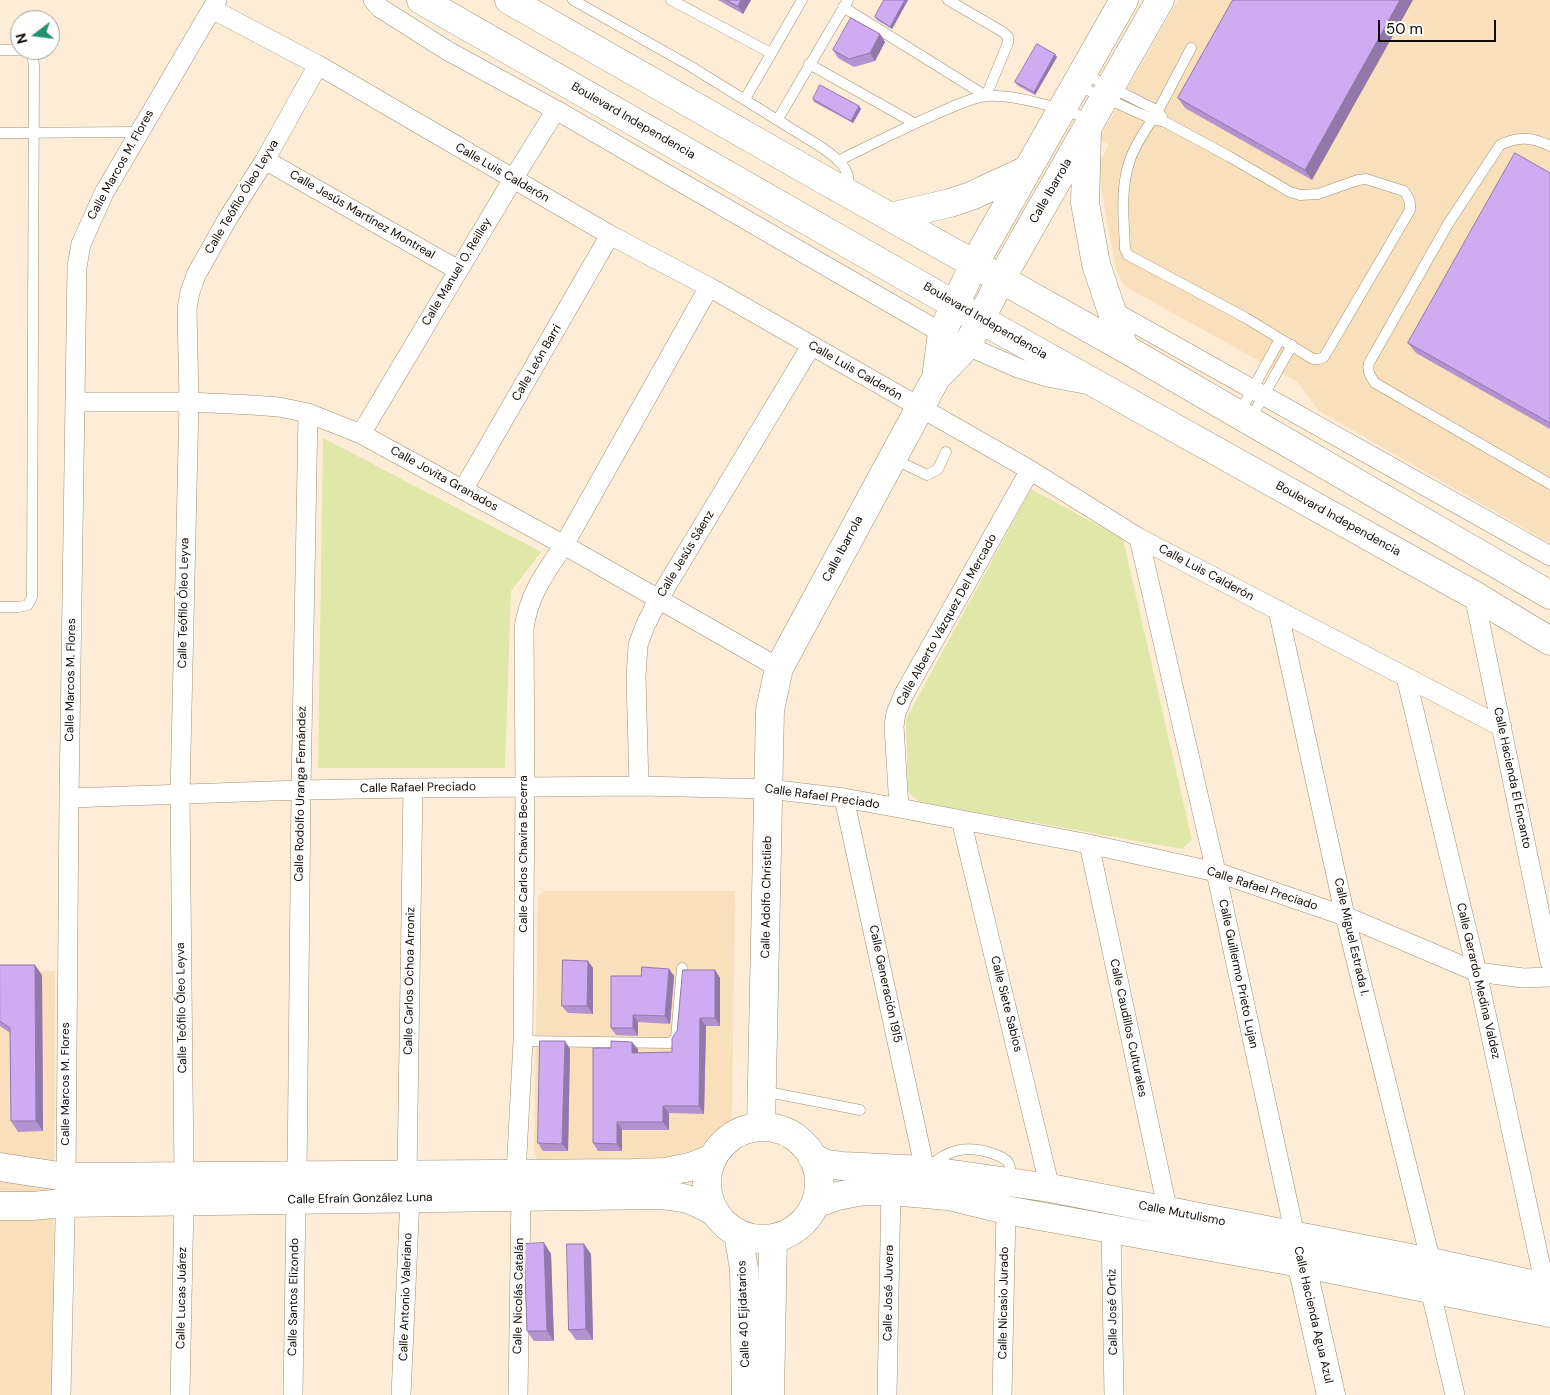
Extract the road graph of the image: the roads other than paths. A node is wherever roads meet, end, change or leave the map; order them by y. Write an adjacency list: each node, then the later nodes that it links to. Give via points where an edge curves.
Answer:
1 (373, 0): 22 (street, via 380,8 448,51)
2 (421, 0): 41 (main road, Boulevard Independencia)
3 (509, 0): 34 (main road)
4 (573, 0): 19 (lane)
5 (672, 0): 14 (lane)
6 (802, 0): 14 (lane)
7 (948, 0): 18 (lane, via 1008,37)
8 (1124, 0): 17 (main road, Calle Ibarrola)
9 (1160, 0): 20 (main road, Calle Ibarrola)
10 (215, 4): 16 (street, Calle Luis Calderón); 26 (street, Calle Marcos M. Flores)
11 (845, 4): 15 (lane); 18 (lane)
12 (1191, 48): 23 (lane)
13 (0, 50): 28 (lane, via 27,50 32,55)
14 (771, 53): 19 (lane)
15 (809, 64): 24 (lane); 25 (lane)
16 (318, 65): 30 (street, Calle Teófilo Óleo Leyva); 33 (street, Calle Luis Calderón)
17 (1079, 79): 20 (lane); 21 (main road, Calle Ibarrola)
18 (986, 96): 21 (lane, via 1013,98); 25 (lane)
19 (745, 99): 24 (lane)
20 (1099, 108): 21 (lane); 23 (lane); 39 (main road, Calle Ibarrola); 42 (main road, via 1085,203 1096,264)
21 (1061, 109): 32 (main road, Calle Ibarrola)
22 (556, 110): 33 (street, Calle Manuel O. Reilley); 44 (street)
23 (1155, 115): 45 (lane, via 1130,161 1126,176 1123,201 1128,256); 46 (lane, via 1290,192 1318,194 1366,179 1404,191 1410,199 1410,210 1324,357 1313,359)
24 (778, 119): 31 (lane)
25 (914, 123): 31 (lane)
26 (138, 132): 28 (lane); 53 (street, Calle Marcos M. Flores, via 104,192 81,244 77,267)
27 (0, 133): 28 (lane)
28 (34, 133): 70 (lane, via 32,597 28,605)
29 (1550, 146): 62 (lane, via 1530,139 1512,139 1500,145 1448,224 1368,369 1375,383)
30 (265, 160): 38 (street, Calle Jesús Martínez Montreal); 54 (street, Calle Teófilo Óleo Leyva, via 228,218 190,292 187,309)
31 (840, 160): 34 (lane, via 849,174)
32 (1027, 170): 35 (main road, via 971,196); 37 (main road, Calle Ibarrola)
33 (513, 179): 36 (street, Calle Luis Calderón); 38 (street, Calle Manuel O. Reilley)
34 (848, 193): 35 (main road)
35 (890, 217): 37 (main road)
36 (610, 235): 40 (street, Calle Luis Calderón); 63 (street, Calle León Barri)
37 (974, 264): 39 (main road); 41 (main road, Calle Ibarrola)
38 (458, 270): 58 (street, Calle Manuel O. Reilley)
39 (1001, 279): 43 (main road, Calle Ibarrola); 49 (main road)
40 (709, 288): 47 (street, Calle Luis Calderón); 65 (street)
41 (954, 304): 43 (main road, Boulevard Independencia); 44 (main road, Calle Ibarrola)
42 (1111, 310): 49 (main road); 52 (street)
43 (981, 319): 48 (main road, Calle Ibarrola); 51 (main road, Boulevard Independencia)
44 (942, 333): 48 (street); 50 (main road, Calle Ibarrola)
45 (1280, 338): 46 (lane); 52 (lane)
46 (1292, 345): 52 (lane)
47 (811, 346): 55 (street, Calle Luis Calderón); 69 (street, Calle Jesús Sáenz)
48 (967, 346): 50 (main road, Calle Ibarrola); 51 (street, via 1018,368)
49 (1124, 348): 57 (main road)
50 (936, 378): 55 (main road, Calle Ibarrola)
51 (1106, 389): 68 (main road, Boulevard Independencia)
52 (1259, 392): 57 (lane); 66 (street)
53 (75, 402): 54 (street, Calle Jovita Granados); 82 (street, Calle Marcos M. Flores)
54 (189, 402): 56 (street, Calle Jovita Granados, via 279,407); 81 (street, Calle Teófilo Óleo Leyva)
55 (920, 408): 60 (main road, Calle Ibarrola); 61 (street, Calle Luis Calderón)
56 (308, 413): 58 (street, Calle Jovita Granados); 80 (street, Calle Rodolfo Uranga Fernández)
57 (1244, 418): 67 (main road)
58 (360, 434): 63 (street, Calle Jovita Granados)
59 (946, 452): 60 (lane, via 938,469 927,475)
60 (893, 458): 73 (main road, Calle Ibarrola)
61 (1030, 470): 64 (street, Calle Luis Calderón); 84 (street, Calle Alberto Vázquez Del Mercado, via 896,713 894,735)
62 (1550, 484)
63 (463, 490): 65 (street, Calle Jovita Granados)
64 (1140, 538): 71 (street, Calle Luis Calderón); 87 (street, Calle Guillermo Prieto Lujan)
65 (564, 545): 69 (street, Calle Jovita Granados); 77 (street, Calle Carlos Chavira Becerra, via 538,583 526,612)
66 (1550, 556)
67 (1550, 594)
68 (1474, 595): 72 (main road, Boulevard Independencia); 75 (street, Calle Hacienda El Encanto)
69 (658, 600): 73 (street, Calle Jovita Granados); 76 (street, Calle Jesús Sáenz, via 638,645)
70 (0, 607)
71 (1278, 610): 74 (street, Calle Luis Calderón); 88 (street, Calle Miguel Estrada I.)
72 (1550, 641)
73 (779, 668): 79 (main road, Calle Adolfo Christlieb, via 770,710)
74 (1406, 677): 75 (street, Calle Luis Calderón); 91 (street, Calle Gerardo Medina Valdez)
75 (1502, 727): 89 (street, Calle Hacienda El Encanto)
76 (639, 786): 77 (street, Calle Rafael Preciado); 79 (street, Calle Rafael Preciado)
77 (525, 787): 78 (street, Calle Rafael Preciado); 93 (street, Calle Carlos Chavira Becerra)
78 (413, 788): 80 (street, Calle Rafael Preciado); 102 (street, Calle Carlos Ochoa Arroniz)
79 (769, 789): 83 (street, Calle Rafael Preciado); 94 (main road, Calle Adolfo Christlieb)
80 (301, 790): 81 (street, Calle Rafael Preciado); 103 (street, Calle Rodolfo Uranga Fernández)
81 (180, 794): 82 (street, Calle Rafael Preciado); 105 (street, Calle Teófilo Óleo Leyva)
82 (69, 798): 106 (street, Calle Marcos M. Flores)
83 (844, 798): 84 (street, Calle Rafael Preciado); 100 (street, Calle Generación 1915)
84 (899, 808): 85 (street, Calle Rafael Preciado)
85 (962, 820): 86 (street, Calle Rafael Preciado); 104 (street, Calle Siete Sabios)
86 (1088, 844): 87 (street, Calle Rafael Preciado); 111 (street, Calle Caudillos Culturales)
87 (1216, 872): 88 (street, Calle Rafael Preciado); 115 (street, Calle Guillermo Prieto Lujan)
88 (1345, 916): 91 (street, Calle Rafael Preciado); 117 (street, Calle Miguel Estrada I.)
89 (1550, 962)
90 (682, 968): 93 (lane, via 676,1038 670,1043)
91 (1477, 972): 92 (street, Calle Rafael Preciado, via 1523,978); 119 (street, Calle Gerardo Medina Valdez)
92 (1550, 977)
93 (523, 1041): 101 (street, Calle Carlos Chavira Becerra)
94 (762, 1091): 95 (lane); 96 (main road, Calle Adolfo Christlieb)
95 (860, 1110)
96 (762, 1126): 97 (main road, via 795,1136); 98 (main road, via 733,1135)
97 (812, 1157): 100 (main road, Calle Mutulismo, via 826,1164 842,1166); 108 (main road, via 819,1176)
98 (713, 1158): 101 (main road, Calle Efraín González Luna, via 665,1172); 112 (main road, via 707,1176 709,1195)
99 (0, 1167): 106 (main road, Calle Efraín González Luna)
100 (925, 1170): 104 (main road, Calle Mutulismo)
101 (518, 1185): 102 (main road, Calle Efraín González Luna); 112 (main road, Calle Efraín González Luna, via 680,1196); 127 (street, Calle Nicolás Catalán)
102 (408, 1186): 103 (main road, Calle Efraín González Luna); 126 (street, Calle Antonio Valeriano)
103 (296, 1187): 105 (main road, Calle Efraín González Luna); 125 (street, Calle Santos Elizondo)
104 (1050, 1188): 111 (main road, Calle Mutulismo)
105 (184, 1189): 106 (main road, Calle Efraín González Luna); 124 (street, Calle Lucas Juárez)
106 (65, 1190): 109 (main road, Calle Efraín González Luna, via 32,1206); 123 (street, Calle Marcos M. Flores)
107 (891, 1191): 108 (main road, via 864,1191); 110 (main road, via 948,1196); 130 (street, Calle José Juvera)
108 (815, 1204): 116 (main road, via 795,1230)
109 (0, 1206)
110 (1006, 1210): 113 (main road); 131 (street, Calle Nicasio Jurado)
111 (1168, 1212): 115 (main road, Calle Mutulismo)
112 (716, 1213): 114 (main road)
113 (1111, 1229): 118 (main road); 132 (street, Calle José Ortiz)
114 (738, 1233): 116 (main road, via 752,1239); 122 (main road, Calle 40 Ejidatarios)
115 (1295, 1235): 117 (main road, Calle Mutulismo); 118 (main road, Calle Hacienda Agua Azul)
116 (773, 1238): 122 (main road, Calle 40 Ejidatarios)
117 (1431, 1262): 119 (main road, Calle Mutulismo)
118 (1300, 1263): 120 (main road); 133 (main road, Calle Hacienda Agua Azul)
119 (1548, 1287)
120 (1430, 1289): 121 (main road); 134 (street)
121 (1550, 1313)
122 (759, 1364): 128 (main road, Calle 40 Ejidatarios); 129 (main road, Calle 40 Ejidatarios)
123 (61, 1395)
124 (180, 1395)
125 (292, 1395)
126 (401, 1395)
127 (518, 1395)
128 (746, 1395)
129 (770, 1395)
130 (887, 1395)
131 (1002, 1395)
132 (1114, 1395)
133 (1330, 1395)
134 (1455, 1395)

